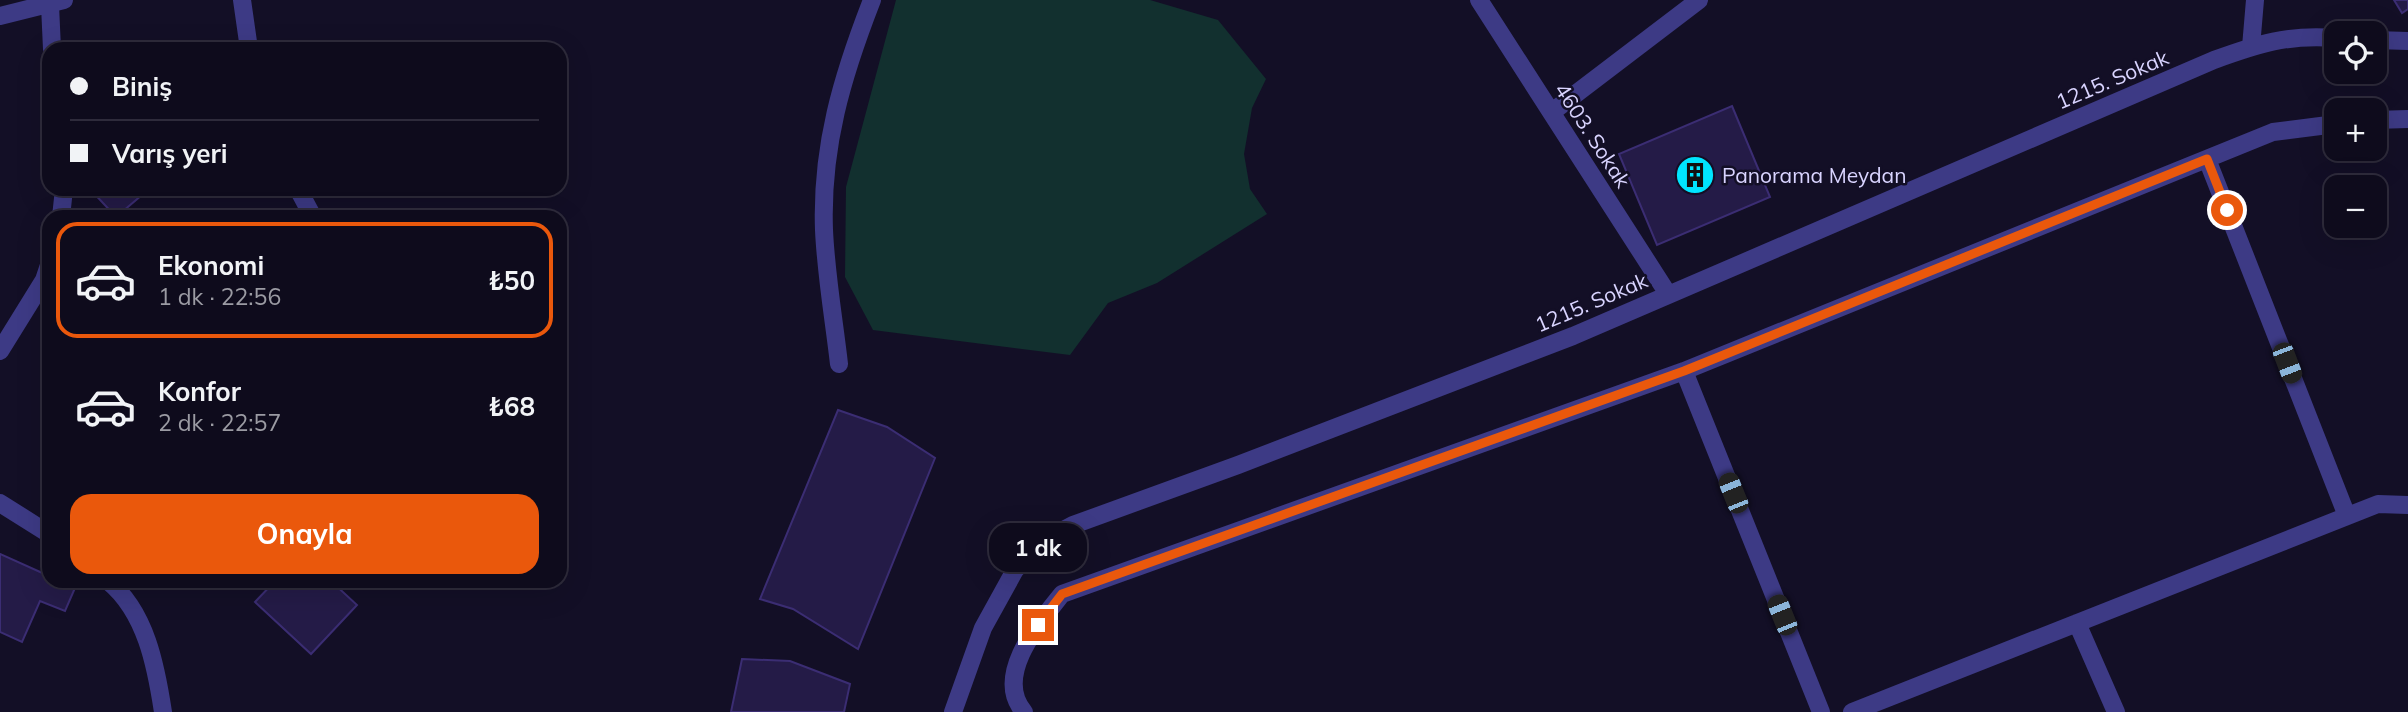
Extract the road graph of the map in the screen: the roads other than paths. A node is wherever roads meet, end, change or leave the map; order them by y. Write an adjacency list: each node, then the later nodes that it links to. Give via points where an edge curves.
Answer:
1 (242, 0): 13 (street)
2 (872, 0): 23 (street, via 837,102 824,187 827,273)
3 (1479, 0): 15 (street, 4603. Sokak)
4 (1699, 0): 15 (street)
5 (2255, 0): 14 (street)
6 (57, 2): 7 (street); 12 (street)
7 (25, 5): 8 (street)
8 (0, 16)
9 (2324, 37): 14 (street, 1215. Sokak, via 2284,38)
10 (2387, 40): 11 (street)
11 (2408, 41)
12 (53, 42)
13 (248, 42)
14 (2251, 47): 21 (street, 1215. Sokak)
15 (1552, 112): 21 (street, 4603. Sokak)
16 (2408, 119): 17 (street)
17 (2387, 120)
18 (2324, 126): 19 (street, via 2273,132)
19 (2207, 159): 24 (street); 27 (street)
20 (42, 284): 22 (street)
21 (1668, 294): 32 (street, 1215. Sokak, via 1573,336 1073,524 1039,543 1015,570 983,628)
22 (0, 351)
23 (839, 364)
24 (1684, 371): 33 (street, via 1062,594 1016,665 1012,685 1015,702); 34 (street)
25 (0, 503): 28 (street)
26 (2408, 505): 27 (street, via 2378,504)
27 (2347, 516): 30 (street)
28 (42, 530)
29 (114, 588): 31 (street, via 137,617 156,665)
30 (2077, 623): 35 (street); 36 (street)
31 (163, 712)
32 (953, 712)
33 (1024, 712)
34 (1821, 712)
35 (1852, 712)
36 (2116, 712)

